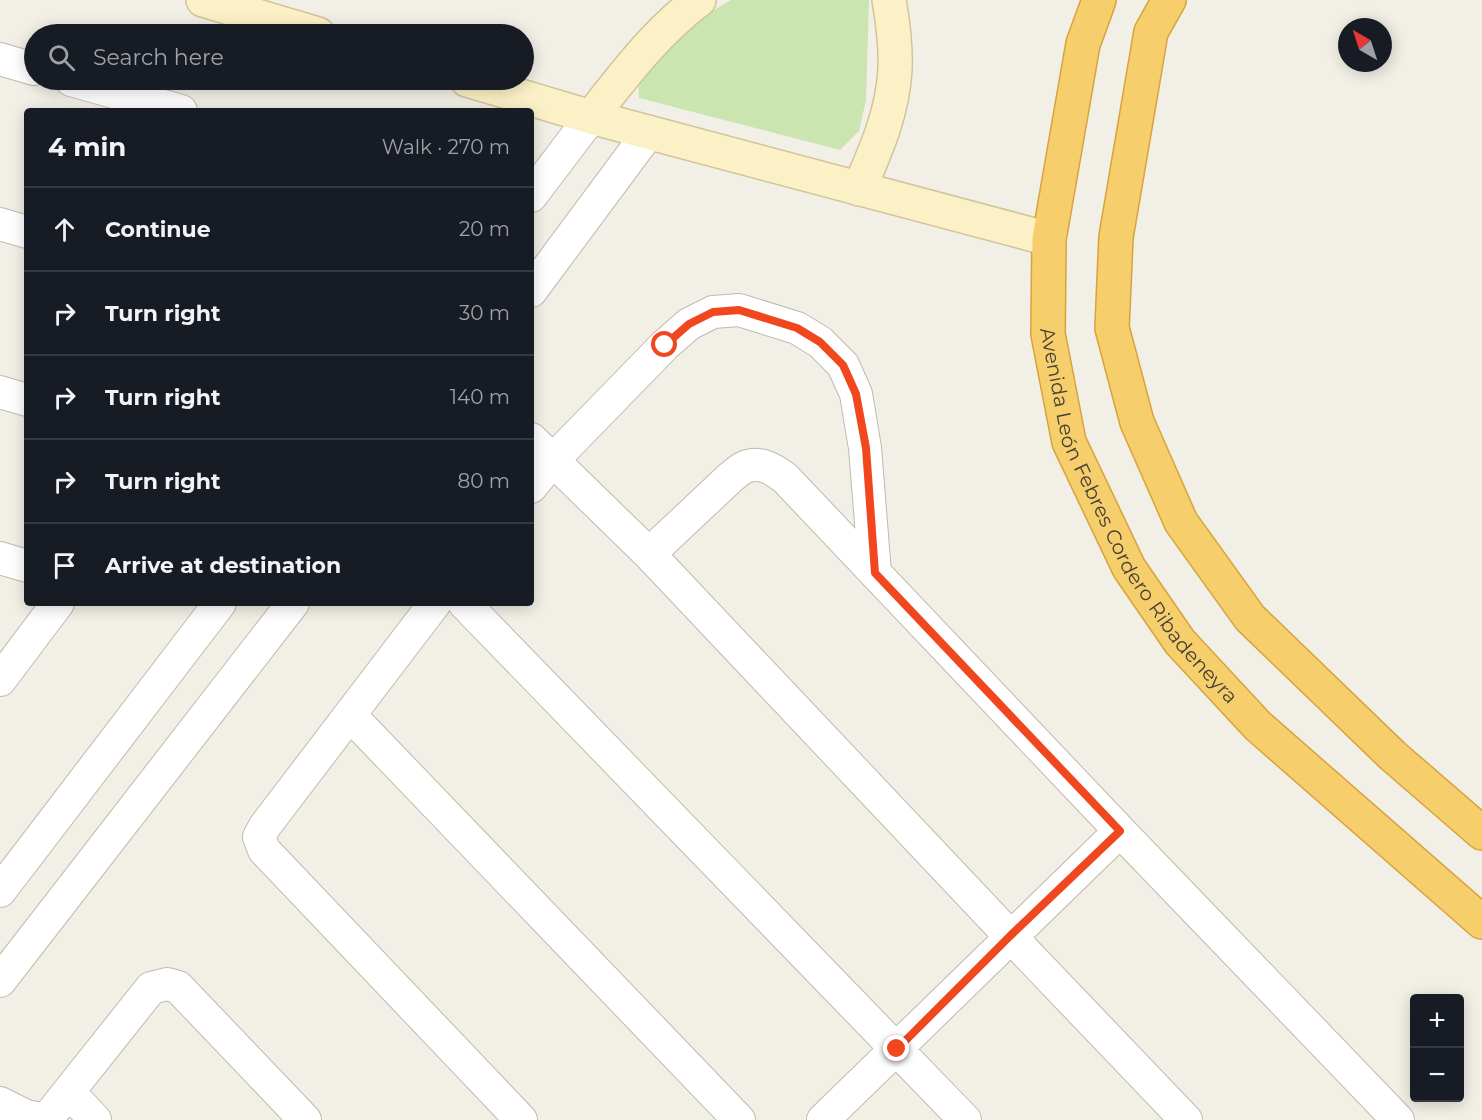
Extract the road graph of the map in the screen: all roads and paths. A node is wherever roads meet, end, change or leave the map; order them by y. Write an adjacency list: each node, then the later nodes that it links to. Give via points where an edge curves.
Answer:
1 (203, 0): 6 (street)
2 (699, 0): 12 (street, via 642,53)
3 (890, 0): 14 (street, via 895,46 893,91 881,137)
4 (1099, 0): 18 (highway, Avenida León Febres Cordero Ribadeneyra, via 1083,44)
5 (1169, 0): 37 (highway, Avenida León Febres Cordero Ribadeneyra, via 1151,32 1116,237 1112,328 1137,422 1181,522 1250,618 1392,756)
6 (284, 24)
7 (0, 59): 8 (street)
8 (24, 66)
9 (106, 90): 11 (street)
10 (501, 90): 12 (street)
11 (170, 108)
12 (591, 117): 13 (street); 15 (street)
13 (649, 132): 14 (street); 19 (street)
14 (860, 189): 18 (street)
15 (534, 192)
16 (0, 224): 17 (street)
17 (24, 231)
18 (1049, 239): 39 (highway, Avenida León Febres Cordero Ribadeneyra, via 1048,334 1069,442 1128,568 1180,642 1258,726)
19 (534, 287)
20 (0, 392): 21 (street)
21 (24, 399)
22 (534, 442): 23 (street)
23 (553, 460): 24 (street); 25 (street); 28 (street, via 689,324 713,312 739,310 797,328 820,342 843,365 856,394 866,448)
24 (534, 483)
25 (649, 554): 28 (street, via 731,477 743,468 757,465 772,468 785,478); 40 (street)
26 (0, 558): 27 (street)
27 (24, 565)
28 (875, 573): 36 (street)
29 (56, 606): 34 (street)
30 (218, 606): 38 (street)
31 (291, 606): 41 (street)
32 (433, 606): 35 (street)
33 (467, 606): 42 (street)
34 (0, 680)
35 (350, 715): 48 (street, via 265,826 259,837 264,850); 49 (street)
36 (1120, 831): 40 (street); 53 (street)
37 (1482, 833)
38 (0, 891)
39 (1482, 922)
40 (1010, 936): 42 (street); 52 (street)
41 (0, 981)
42 (897, 1049): 50 (street); 51 (street)
43 (69, 1092): 45 (street); 46 (street); 47 (street, via 152,987 167,984 178,987)
44 (0, 1103): 45 (street, via 26,1116)
45 (46, 1120)
46 (95, 1120)
47 (305, 1120)
48 (521, 1120)
49 (739, 1120)
50 (823, 1120)
51 (965, 1120)
52 (1186, 1120)
53 (1398, 1120)

